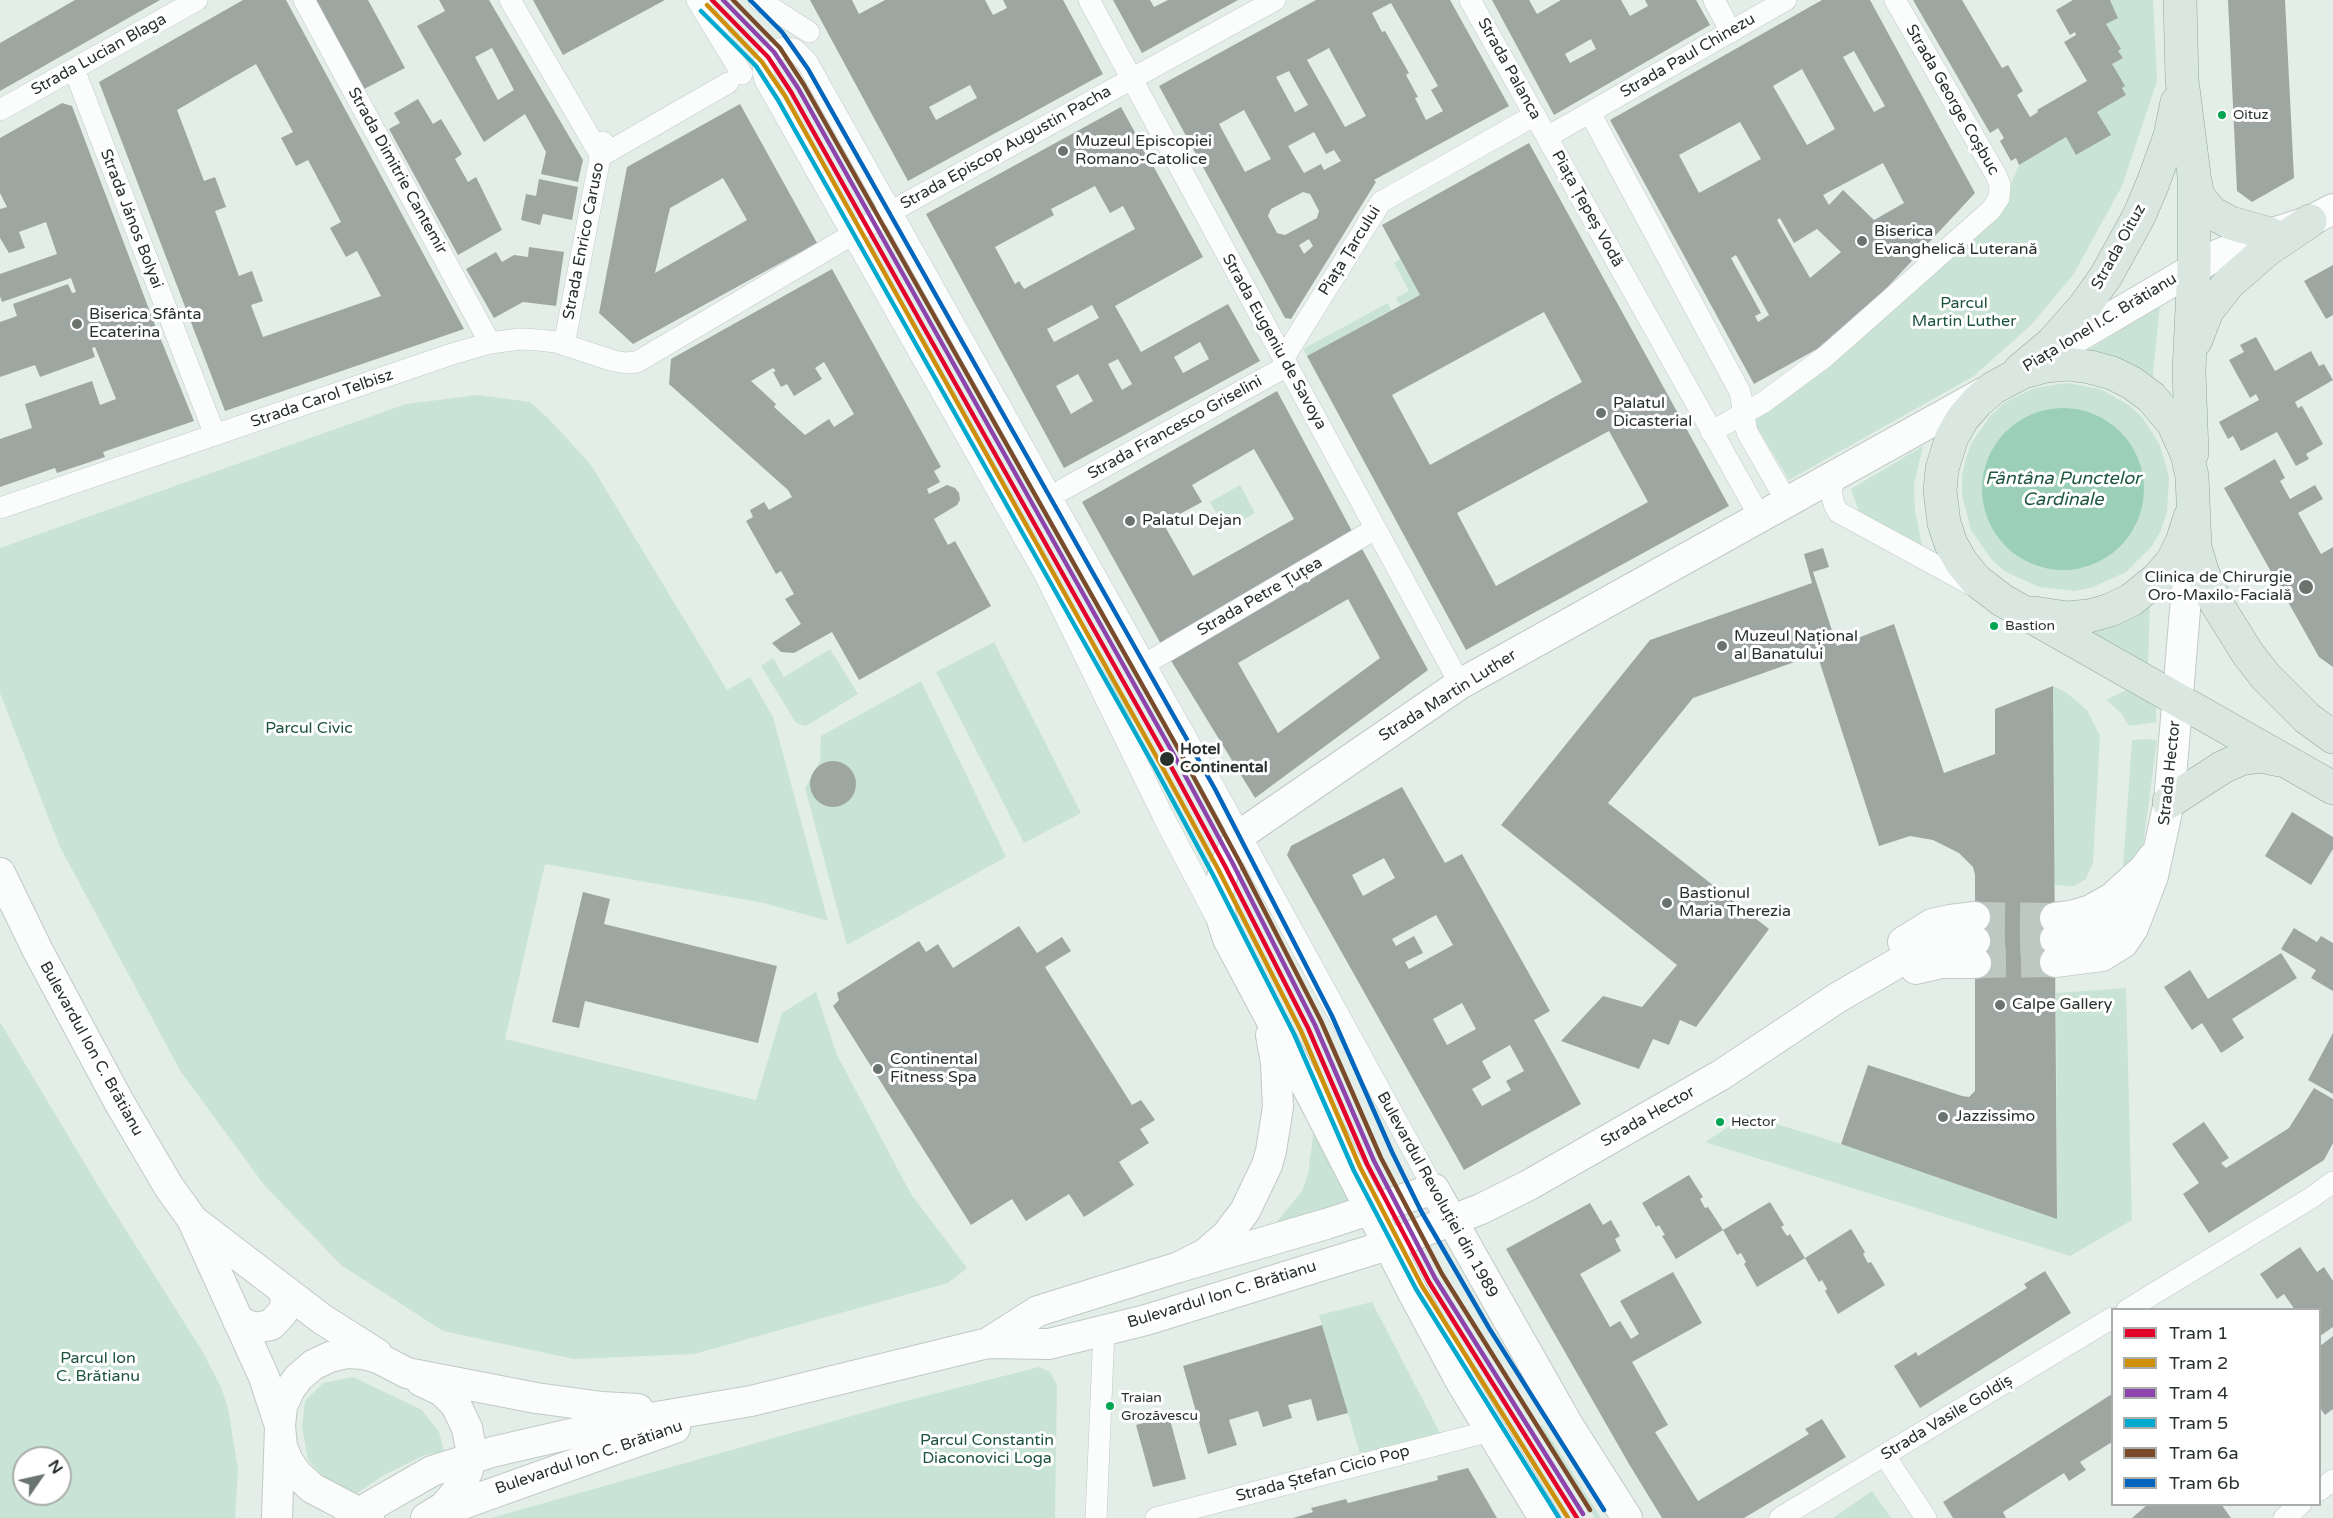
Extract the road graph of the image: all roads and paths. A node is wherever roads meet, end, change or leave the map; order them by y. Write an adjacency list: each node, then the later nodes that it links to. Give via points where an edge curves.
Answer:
1 (197, 0): 15 (street, Strada Lucian Blaga)
2 (303, 0): 29 (street, Strada Dimitrie Cantemir)
3 (510, 0): 22 (street, via 546,65)
4 (697, 0): 22 (street, via 735,78)
5 (759, 0): 13 (street)
6 (1089, 0): 16 (street, Strada Eugeniu de Savoya)
7 (1275, 0): 16 (street, Strada Episcop Augustin Pacha)
8 (1470, 0): 20 (street, Strada Palanca)
9 (1714, 0): 14 (street)
10 (1786, 0): 14 (street, Strada Paul Chinezu)
11 (1895, 0): 35 (street, Strada George Coșbuc, via 1996,175 2000,190 1997,202 1826,356)
12 (2180, 0): 17 (main road, Strada Oituz)
13 (809, 32)
14 (1731, 32): 19 (street, Strada Paul Chinezu)
15 (74, 69): 18 (street, Strada Lucian Blaga); 37 (street, Strada János Bolyai)
16 (1132, 79): 24 (street, Strada Episcop Augustin Pacha); 32 (street, Strada Eugeniu de Savoya)
17 (2182, 80): 23 (main road, Strada Oituz); 34 (main road, Strada Oituz, via 2170,136 2153,183 2106,276 2052,343)
18 (0, 110)
19 (1590, 113): 21 (street, Piața Țepeș Vodă); 35 (street, via 1740,392)
20 (1535, 115): 21 (street, Strada Palanca); 32 (street, Piața Țarcului, via 1381,201)
21 (1547, 137): 36 (street, Piața Țepeș Vodă)
22 (602, 146): 30 (street, Strada Enrico Caruso)
23 (2194, 175): 26 (main road, via 2199,196 2212,213); 28 (main road, Strada Oituz)
24 (892, 211): 27 (street, Strada Episcop Augustin Pacha); 27 (street, Bulevardul Revoluției din 1989, via 803,55 787,48 772,52 764,62 765,80); 46 (street, Bulevardul Revoluției din 1989)
25 (2322, 215): 26 (main road); 33 (main road, via 2267,250 2212,302 2199,328)
26 (2270, 234): 28 (main road)
27 (852, 235): 31 (street, Strada Episcop Augustin Pacha); 56 (street, Bulevardul Revoluției din 1989, via 1023,535)
28 (2194, 267): 33 (main road, Piața Ionel I.C. Brătianu); 34 (main road, Piața Ionel I.C. Brătianu)
29 (490, 343): 30 (street, Strada Carol Telbisz, via 528,339); 37 (street, Strada Carol Telbisz)
30 (564, 345): 31 (street, Strada Carol Telbisz, via 626,363)
31 (647, 357)
32 (1285, 362): 39 (street, Strada Francesco Griselini); 44 (street, Strada Eugeniu de Savoya)
33 (2190, 371): 40 (main road, Piața Ionel I.C. Brătianu)
34 (2003, 382): 38 (main road, Piața Ionel I.C. Brătianu); 40 (main road, Piața Ionel I.C. Brătianu, via 2034,368 2068,364 2102,369 2133,383 2173,423 2187,454); 45 (main road, Piața Ionel I.C. Brătianu, via 1977,402 1957,428 1944,458 1940,491 1944,523 1962,563 1984,587)
35 (1744, 413): 36 (street); 41 (street, via 1747,432)
36 (1711, 432): 43 (street, Piața Țepeș Vodă)
37 (215, 435): 42 (street, Strada Carol Telbisz)
38 (1835, 475): 41 (main road, Piața Ionel I.C. Brătianu); 45 (street, Piața Ionel I.C. Brătianu, via 1831,492 1839,512)
39 (1062, 490)
40 (2193, 493): 45 (main road, Piața Ionel I.C. Brătianu, via 2186,532 2172,562 2131,600 2100,613 2067,618); 48 (main road, Piața Ionel I.C. Brătianu); 49 (main road, via 2193,531 2199,562 2220,610 2266,677 2307,718)
41 (1787, 502): 43 (main road, Piața Ionel I.C. Brătianu)
42 (0, 508)
43 (1760, 517): 47 (main road, Strada Martin Luther)
44 (1376, 529): 46 (street, Strada Petre Țuțea); 47 (street, Strada Eugeniu de Savoya)
45 (2012, 605): 48 (main road, Piața Ionel I.C. Brătianu)
46 (1145, 664): 53 (street, Bulevardul Revoluției din 1989)
47 (1460, 684): 53 (main road, Strada Martin Luther)
48 (2177, 699): 50 (main road); 52 (main road, Strada Hector)
49 (2333, 736)
50 (2300, 770): 51 (main road); 52 (main road, via 2273,757 2246,758 2223,767)
51 (2333, 788)
52 (2169, 802): 54 (main road, Strada Hector)
53 (1240, 835): 56 (main road, Strada Martin Luther, via 1219,886 1219,908); 60 (street, Bulevardul Revoluției din 1989)
54 (2160, 847): 54 (main road, Strada Hector, via 2144,869 2112,898 2071,916 2055,940 2096,932 2121,919 2142,901)
55 (0, 873): 62 (main road, Bulevardul Ion C. Brătianu, via 119,1102)
56 (1228, 939): 57 (main road)
57 (1251, 982): 61 (main road); 65 (main road, Bulevardul Ion C. Brătianu, via 1270,1031 1276,1063 1278,1107 1268,1166 1245,1211 1226,1236 1205,1254)
58 (1837, 998): 58 (main road, Strada Hector, via 1942,963 1975,941 1950,920 1932,924 1905,939); 63 (main road, Strada Hector, via 1632,1128 1519,1190)
59 (2333, 1182): 67 (street)
60 (1434, 1189): 61 (main road, Bulevardul Ion C. Brătianu); 63 (main road, Bulevardul Revoluției din 1989)
61 (1370, 1210): 64 (main road); 65 (main road, Bulevardul Ion C. Brătianu)
62 (192, 1219): 66 (main road, Bulevardul Ion C. Brătianu); 69 (main road, Bulevardul Ion C. Brătianu)
63 (1451, 1221): 64 (main road, Bulevardul Ion C. Brătianu); 85 (main road, Bulevardul Revoluției din 1989, via 1568,1425)
64 (1388, 1245): 70 (main road, Bulevardul Ion C. Brătianu); 75 (main road)
65 (1179, 1267): 71 (main road, Bulevardul Ion C. Brătianu, via 1038,1311)
66 (284, 1290): 69 (main road, via 284,1312 271,1325 254,1328); 72 (main road, Bulevardul Ion C. Brătianu)
67 (2130, 1308)
68 (2111, 1319): 76 (street, Strada Vasile Goldiș)
69 (238, 1321): 74 (main road, Bulevardul Ion C. Brătianu, via 264,1377)
70 (1104, 1330): 71 (main road, Bulevardul Ion C. Brătianu, via 1049,1344); 82 (street)
71 (988, 1343): 73 (main road, Bulevardul Ion C. Brătianu)
72 (407, 1373): 73 (main road, Bulevardul Ion C. Brătianu, via 603,1407 702,1407); 74 (main road, via 364,1354 324,1359 303,1373 290,1389 282,1406); 77 (main road, Bulevardul Ion C. Brătianu, via 442,1391 456,1405 467,1428)
73 (751, 1401): 77 (main road, Bulevardul Ion C. Brătianu, via 609,1425); 81 (main road, Bulevardul Ion C. Brătianu)
74 (280, 1426): 79 (main road, Bulevardul Ion C. Brătianu, via 285,1455 301,1479); 80 (main road, Bulevardul Ion C. Brătianu)
75 (1490, 1431): 83 (street, Strada Ștefan Cicio Pop); 84 (main road)
76 (1885, 1456): 86 (street, Strada Vasile Goldiș); 87 (street)
77 (470, 1458): 79 (main road, Bulevardul Ion C. Brătianu, via 432,1471); 81 (main road, Bulevardul Ion C. Brătianu, via 457,1493)
78 (2299, 1506): 88 (street)
79 (359, 1516)
80 (277, 1518)
81 (427, 1518)
82 (1096, 1518)
83 (1156, 1518)
84 (1544, 1518)
85 (1627, 1518)
86 (1780, 1518)
87 (1926, 1518)
88 (2284, 1518)

